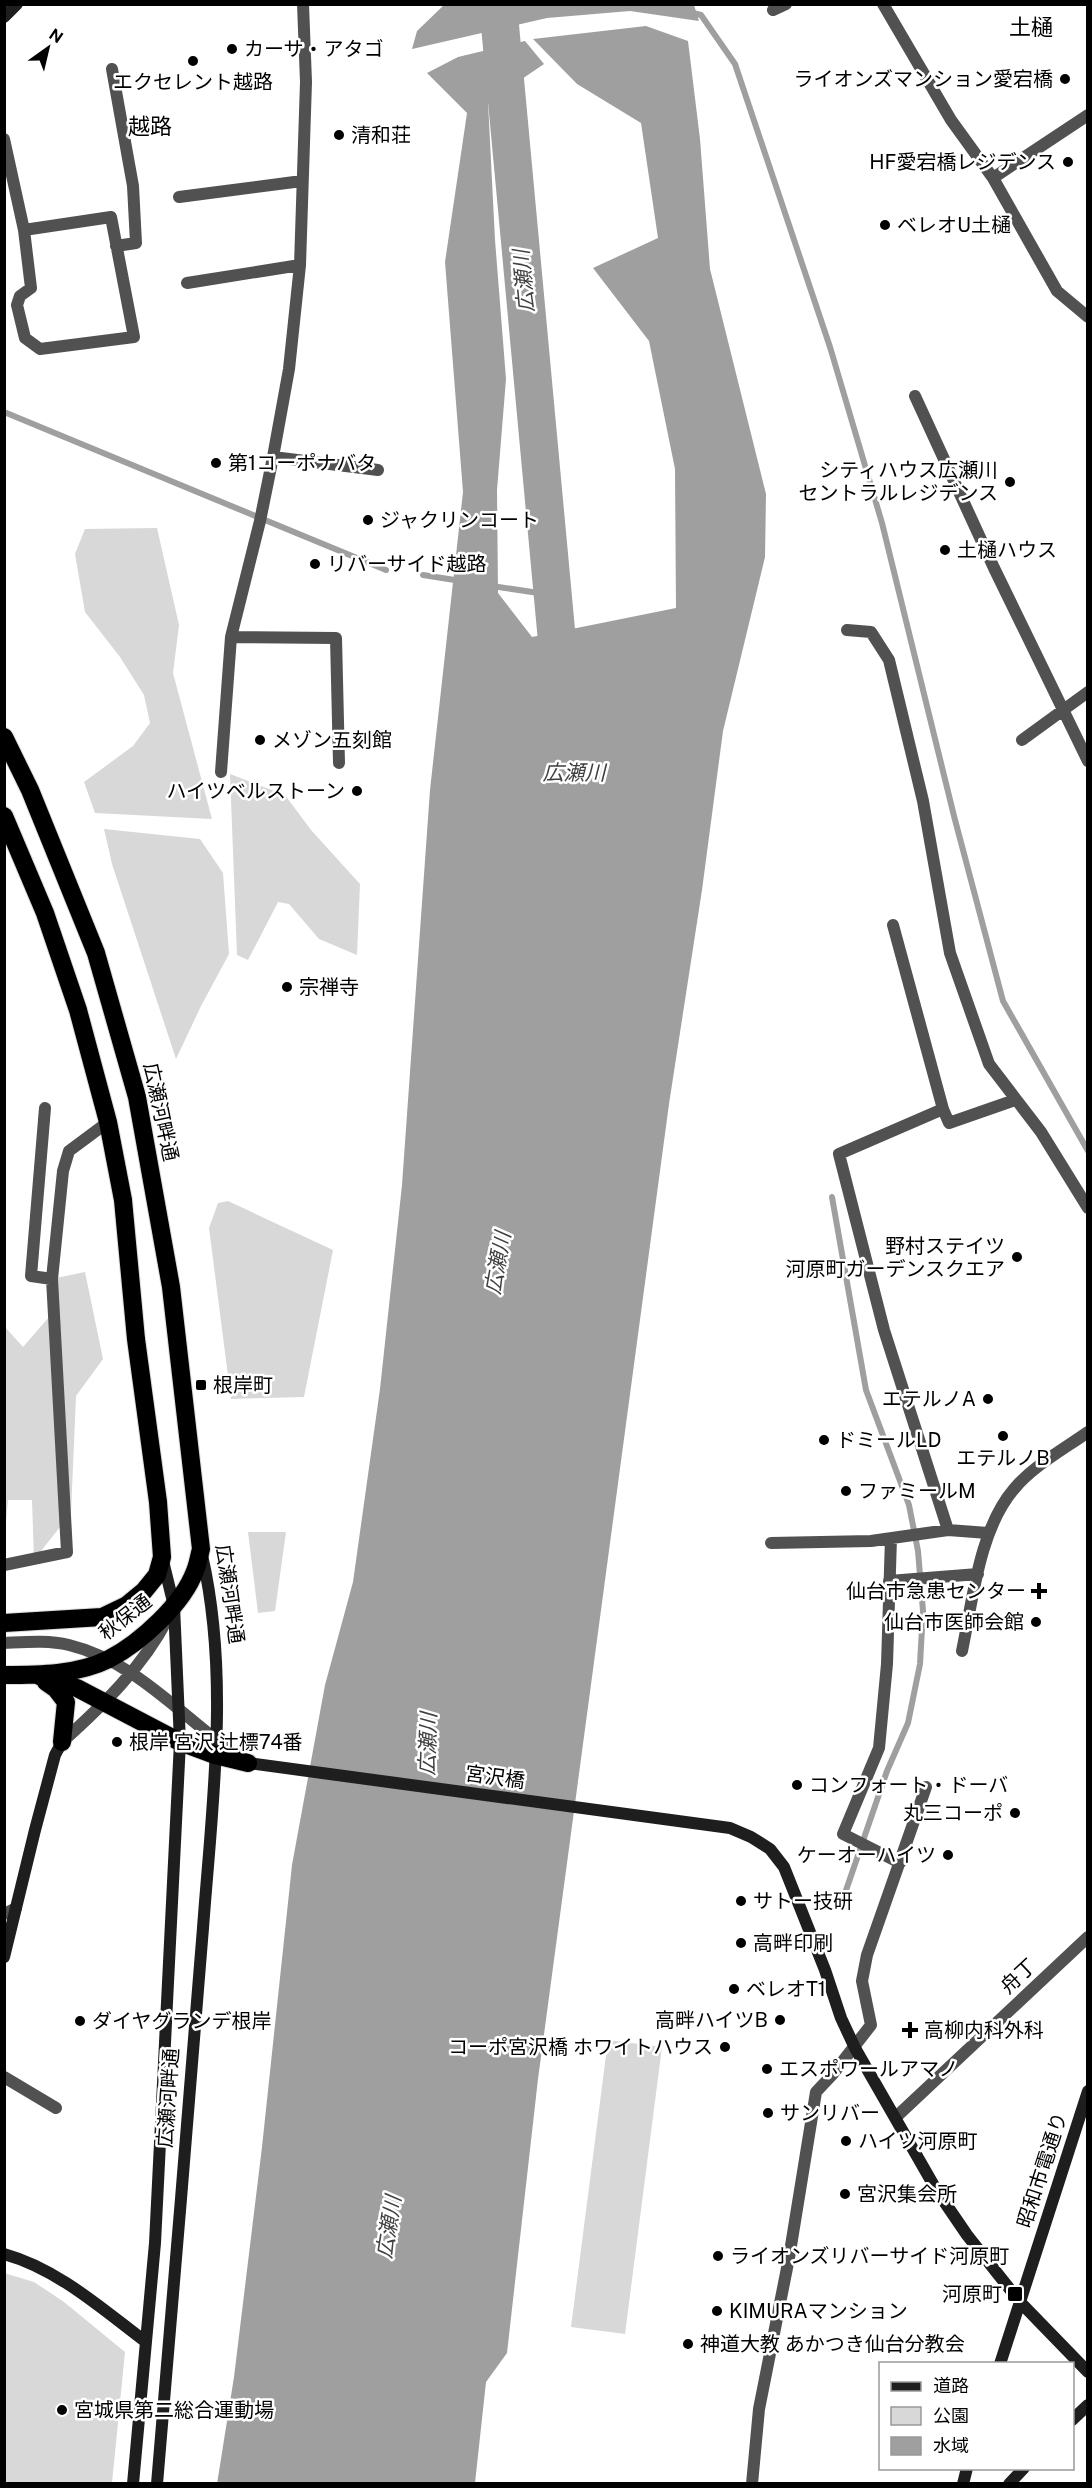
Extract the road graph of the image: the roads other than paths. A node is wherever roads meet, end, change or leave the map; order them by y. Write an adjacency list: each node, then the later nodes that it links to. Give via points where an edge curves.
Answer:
1 (17, 4): 6 (street)
2 (303, 4): 11 (street, via 306,82)
3 (786, 4): 5 (street)
4 (883, 4): 10 (street, via 951,120)
5 (772, 10)
6 (4, 17)
7 (112, 69): 14 (street, via 133,186 136,243)
8 (1088, 115): 10 (street)
9 (4, 140): 13 (street)
10 (993, 178): 17 (street, via 1057,291)
11 (302, 181): 12 (street); 15 (street)
12 (180, 197)
13 (24, 230): 14 (street, via 111,217); 14 (street, via 31,288 20,296 17,305 25,338 40,349 134,338)
14 (116, 246)
15 (300, 265): 16 (street); 19 (street, via 289,369)
16 (187, 283)
17 (1088, 317)
18 (915, 396): 24 (street)
19 (273, 457): 20 (street); 22 (street)
20 (378, 470)
21 (847, 630): 32 (street, via 871,632 889,660 923,801 950,953 989,1064)
22 (231, 637): 28 (street, via 336,638); 29 (street)
23 (1088, 692): 24 (street)
24 (1064, 710): 26 (street); 27 (street)
25 (4, 737): 43 (highway, 広瀬河畔通, via 35,800 96,953 137,1097 171,1287)
26 (1022, 740)
27 (1088, 761)
28 (339, 763)
29 (221, 772)
30 (4, 816): 35 (highway, 広瀬河畔通, via 53,935)
31 (893, 925): 34 (street)
32 (1015, 1100): 34 (street, via 949,1123); 36 (street, via 1041,1132)
33 (45, 1108): 37 (street, via 31,1276)
34 (944, 1109): 39 (street, via 839,1154 884,1330)
35 (108, 1122): 37 (street, via 69,1151 63,1171); 44 (highway, 広瀬河畔通, via 123,1200)
36 (1088, 1208)
37 (52, 1279): 45 (street, via 67,1552)
38 (1088, 1432): 40 (street, via 1023,1479)
39 (948, 1530): 40 (street); 41 (street)
40 (988, 1533): 46 (street)
41 (897, 1537): 42 (street); 47 (street)
42 (771, 1543)
43 (201, 1549): 48 (highway, 秋保通, via 195,1573); 60 (street, 広瀬河畔通, via 210,1587 216,1658)
44 (162, 1557): 48 (street, 広瀬河畔通); 49 (highway, 秋保通, via 157,1575 144,1591 102,1617)
45 (4, 1565)
46 (978, 1574): 47 (street); 51 (street)
47 (889, 1581): 63 (street, via 879,1748 843,1834)
48 (174, 1606): 52 (highway, 秋保通, via 154,1627); 53 (street, via 154,1645); 57 (street, 広瀬河畔通)
49 (4, 1623)
50 (10, 1643): 52 (street, via 68,1644)
51 (962, 1651)
52 (108, 1659): 53 (street); 55 (highway, 秋保通, via 75,1670)
53 (130, 1673): 56 (street); 57 (street)
54 (4, 1675): 55 (highway, 秋保通)
55 (37, 1676): 56 (highway, via 77,1688); 58 (highway, via 56,1689 66,1702)
56 (105, 1703): 58 (street); 59 (highway)
57 (179, 1711): 59 (street, 広瀬河畔通); 60 (street)
58 (62, 1742): 64 (street)
59 (180, 1742): 60 (highway); 74 (street, 広瀬河畔通, via 155,2242)
60 (216, 1748): 61 (highway); 81 (street, 広瀬河畔通, via 187,2153)
61 (251, 1764): 67 (street, 宮沢橋, via 730,1828 751,1837 770,1849 784,1867)
62 (926, 1787): 63 (street)
63 (900, 1863): 67 (street, via 867,1955 862,1982 871,2025)
64 (10, 1911): 66 (street)
65 (1088, 1937): 71 (street, 舟丁)
66 (4, 1957)
67 (855, 2048): 71 (street, 宮沢橋); 82 (street, via 816,2092 759,2409)
68 (4, 2077): 70 (street)
69 (1088, 2091): 73 (street, 昭和市電通り)
70 (56, 2108)
71 (896, 2117): 73 (street, 宮沢橋, via 937,2191)
72 (4, 2254): 74 (street, via 39,2267)
73 (1020, 2302): 75 (street, 昭和市電通り); 76 (street, 宮沢橋)
74 (146, 2342): 80 (street, 広瀬河畔通)
75 (1001, 2362)
76 (1088, 2372)
77 (1088, 2405): 78 (street)
78 (1074, 2418)
79 (1023, 2470): 83 (street)
80 (133, 2484)
81 (157, 2484)
82 (752, 2484)
83 (1010, 2484)

